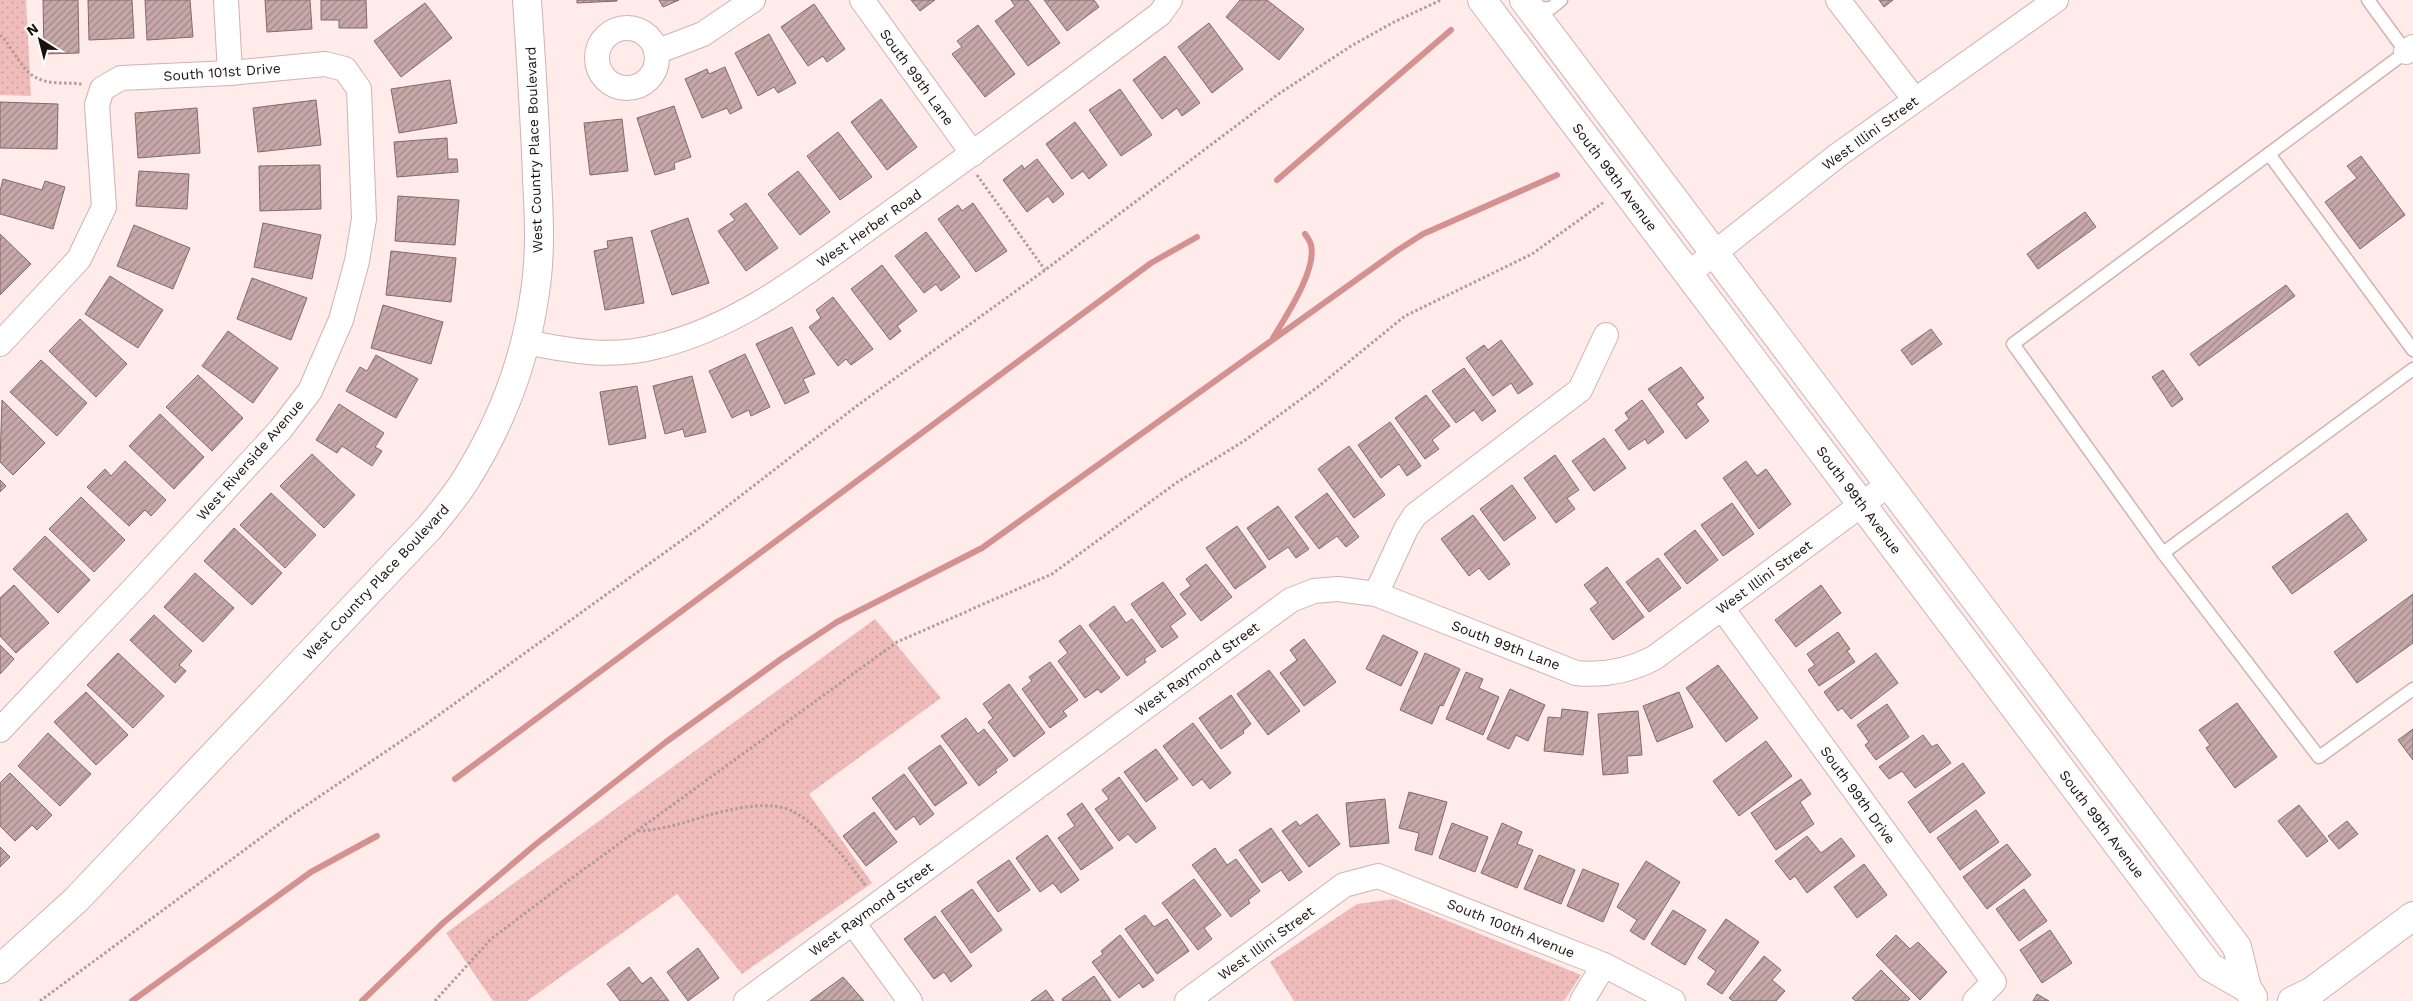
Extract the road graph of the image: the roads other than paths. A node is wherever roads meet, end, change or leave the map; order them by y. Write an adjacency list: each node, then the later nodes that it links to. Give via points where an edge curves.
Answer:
1 (226, 0): 15 (street)
2 (527, 0): 22 (main road, West Country Place Boulevard, via 539,238 536,291)
3 (753, 0): 13 (street, via 704,34)
4 (862, 0): 18 (street, South 99th Lane)
5 (1170, 0): 18 (street, West Herber Road, via 1160,14)
6 (1561, 0): 10 (lane, via 1551,8)
7 (1838, 0): 16 (street)
8 (2056, 0): 16 (street, West Illini Street)
9 (2368, 0): 12 (lane)
10 (1527, 5): 19 (main road, South 99th Avenue)
11 (1489, 9): 20 (main road, South 99th Avenue)
12 (2410, 49): 17 (lane)
13 (656, 52)
14 (345, 69): 15 (street, South 101st Drive, via 325,64); 33 (street, West Riverside Avenue, via 359,89 364,219 341,320 310,391 280,430 227,488)
15 (230, 73): 23 (street, South 101st Drive, via 120,78 102,89 97,105 104,207 79,259)
16 (1915, 100): 19 (street, West Illini Street, via 1838,155)
17 (2269, 154): 24 (lane); 28 (lane, via 2013,344)
18 (970, 156): 22 (street, West Herber Road, via 762,302 700,332 659,346 615,354 570,351)
19 (1714, 253): 20 (street, West Illini Street); 26 (main road, South 99th Avenue)
20 (1688, 274): 27 (main road, South 99th Avenue)
21 (1606, 335): 29 (street, via 1580,390 1415,515)
22 (524, 342): 38 (main road, West Country Place Boulevard, via 512,387 494,429 468,477 429,528 76,900)
23 (0, 344)
24 (2413, 350)
25 (2413, 370): 28 (lane)
26 (1888, 485): 27 (street, West Illini Street); 39 (main road, South 99th Avenue, via 2237,947)
27 (1862, 504): 30 (street, West Illini Street); 39 (main road, South 99th Avenue, via 2210,967)
28 (2163, 553): 32 (lane, via 2319,757)
29 (1376, 594): 31 (street, South 99th Lane, via 1576,672 1604,674); 36 (street, West Raymond Street, via 1322,590 1292,600)
30 (1722, 608): 31 (street, West Illini Street, via 1654,658); 45 (street, South 99th Drive, via 1994,982)
31 (1638, 666)
32 (2413, 689)
33 (0, 730)
34 (1344, 886): 37 (street, South 100th Avenue, via 1378,876); 42 (street, West Illini Street)
35 (2413, 916): 46 (main road, via 2311,992)
36 (853, 923): 40 (street, West Raymond Street); 41 (street)
37 (1604, 965): 43 (street); 44 (street, South 100th Avenue)
38 (0, 969)
39 (2252, 994)
40 (746, 1001)
41 (910, 1001)
42 (1187, 1001)
43 (1582, 1001)
44 (1673, 1001)
45 (1975, 1001)
46 (2292, 1001)

